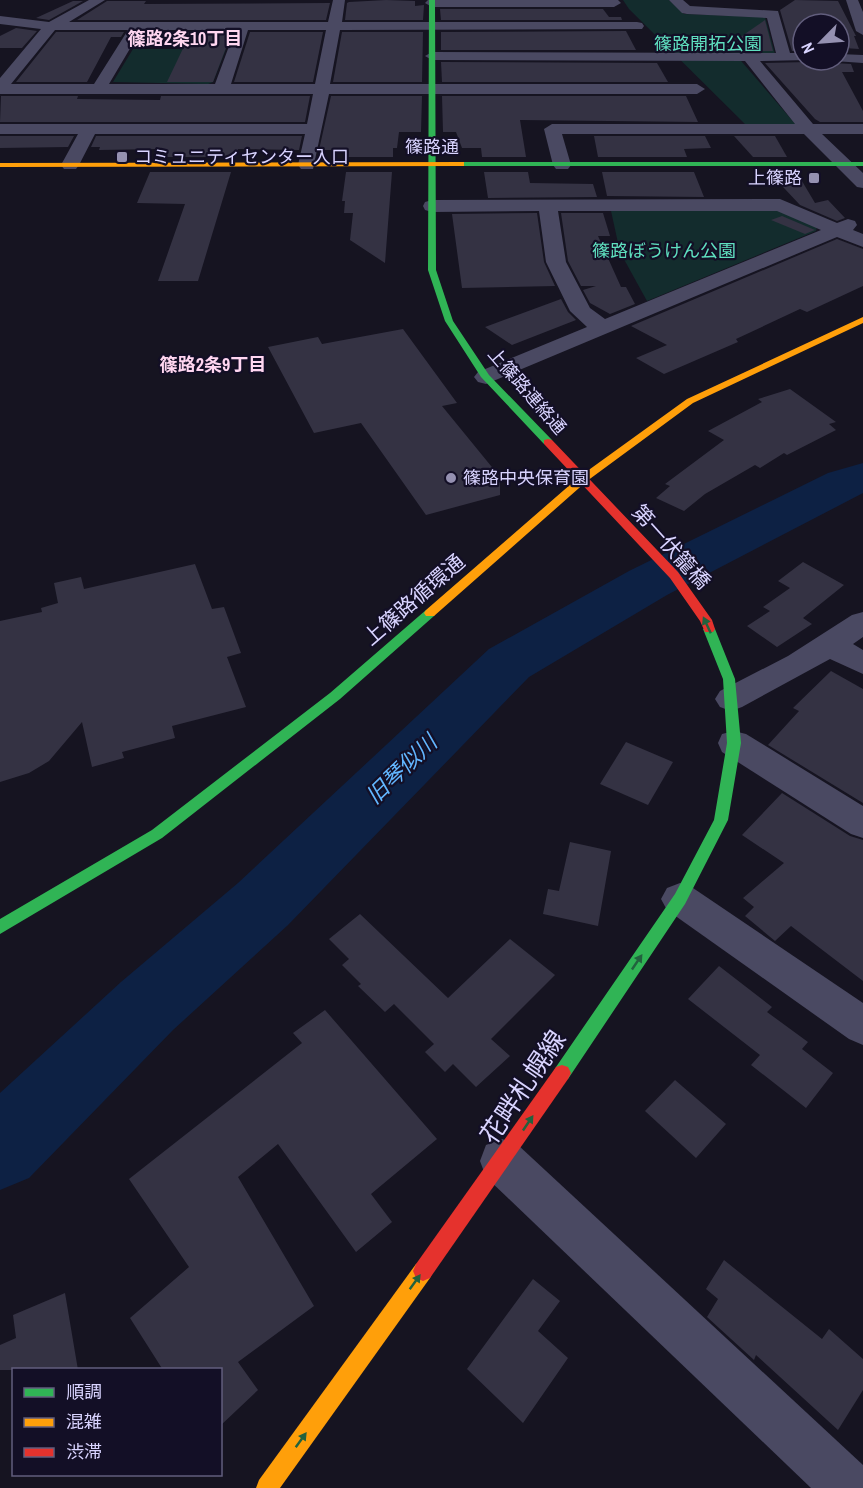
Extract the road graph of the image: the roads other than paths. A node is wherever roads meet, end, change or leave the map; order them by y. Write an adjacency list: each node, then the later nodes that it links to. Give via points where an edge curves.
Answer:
1 (99, 0): 8 (street)
2 (339, 0): 11 (street)
3 (675, 0): 18 (street, via 687,10 773,14)
4 (852, 0): 13 (street)
5 (613, 1): 6 (street); 14 (street)
6 (432, 2): 12 (main road, 上篠路連絡通)
7 (0, 20): 8 (street)
8 (51, 26): 9 (street); 20 (street)
9 (137, 26): 10 (street); 21 (street)
10 (243, 26): 11 (street); 22 (street)
11 (333, 26): 12 (street); 23 (street)
12 (432, 26): 14 (street); 15 (main road, 上篠路連絡通)
13 (863, 32)
14 (644, 34): 16 (street)
15 (432, 56): 16 (street); 24 (main road, 上篠路連絡通)
16 (666, 56): 17 (street); 24 (street, via 701,93)
17 (748, 56): 18 (street); 30 (street)
18 (784, 56): 19 (street)
19 (791, 56)
20 (0, 89): 21 (street)
21 (98, 90): 22 (street)
22 (221, 90): 23 (street)
23 (320, 90): 24 (street); 28 (street)
24 (430, 90): 37 (main road, 上篠路連絡通)
25 (720, 113): 29 (street)
26 (0, 129): 27 (street)
27 (89, 129): 28 (street); 35 (street)
28 (314, 129): 36 (street)
29 (735, 129): 30 (street); 38 (street, via 552,129)
30 (808, 129): 31 (street); 32 (street)
31 (863, 129)
32 (844, 164): 33 (main road, 篠路通); 38 (main road, 篠路通); 39 (street)
33 (863, 164)
34 (0, 165): 35 (main road, 篠路通)
35 (70, 165): 36 (main road, 篠路通)
36 (307, 165): 37 (main road, 篠路通)
37 (431, 165): 38 (main road, 篠路通); 40 (main road, 上篠路連絡通)
38 (562, 165)
39 (863, 183)
40 (432, 206): 41 (street); 47 (main road, 上篠路連絡通, via 432,270 449,321)
41 (548, 206): 43 (street, via 780,205); 46 (street, via 556,262 581,311)
42 (863, 218): 43 (street)
43 (836, 230): 44 (street); 46 (street)
44 (863, 241)
45 (863, 320): 48 (main road, 上篠路循環通, via 690,400)
46 (602, 328): 47 (street)
47 (486, 376): 48 (main road, 上篠路連絡通)
48 (583, 479): 52 (main road, 第一伏籠橋, one-way to 48, via 706,620 674,575); 56 (main road, 上篠路循環通, via 335,696 157,834)
49 (863, 622): 50 (street)
50 (831, 646): 51 (street); 52 (street, via 768,681)
51 (863, 663)
52 (730, 689): 53 (main road, 花畔札幌線)
53 (734, 742): 54 (street); 55 (main road, 花畔札幌線, via 721,820)
54 (863, 824)
55 (680, 899): 57 (street); 58 (main road, 花畔札幌線, one-way to 55)
56 (0, 927)
57 (863, 1026)
58 (502, 1161): 59 (main road, 花畔札幌線, one-way to 58); 60 (street)
59 (267, 1488)
60 (849, 1488)

